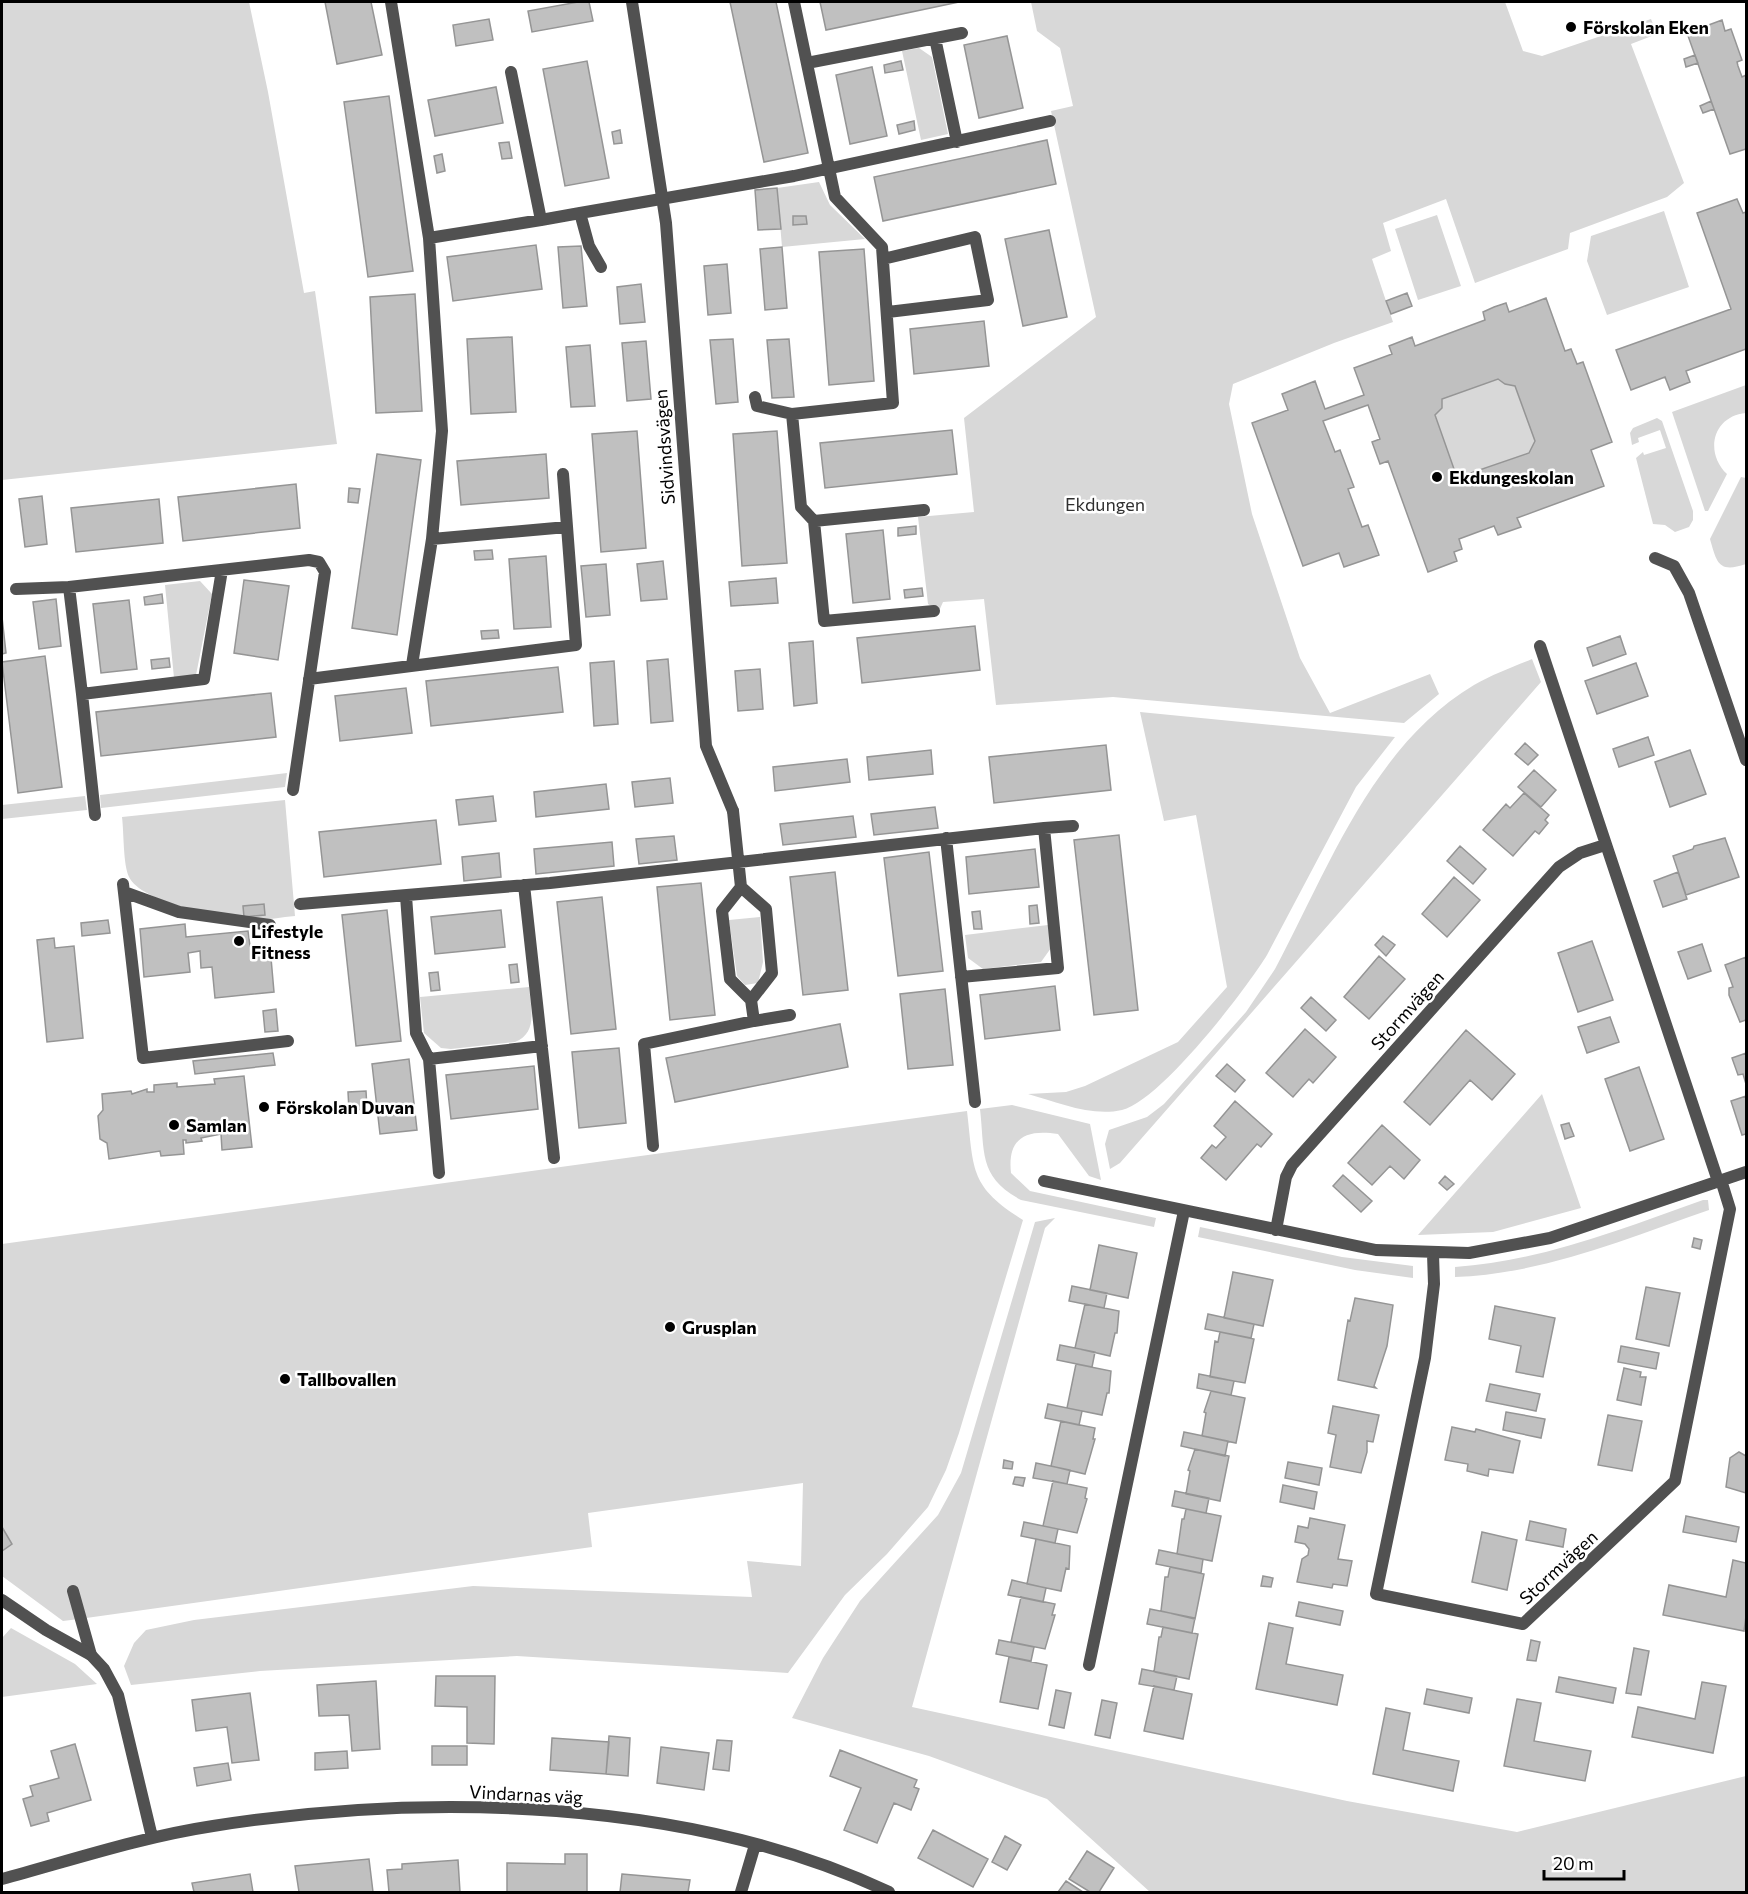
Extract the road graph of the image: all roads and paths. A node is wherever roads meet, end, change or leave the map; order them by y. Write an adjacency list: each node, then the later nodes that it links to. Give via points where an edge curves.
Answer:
1 (391, 2): 14 (street)
2 (632, 2): 11 (street, Sidvindsvägen)
3 (794, 2): 6 (street)
4 (962, 33): 5 (street)
5 (935, 38): 6 (street); 9 (street)
6 (807, 63): 10 (street)
7 (511, 72): 13 (street)
8 (1050, 122): 9 (street)
9 (957, 142): 10 (street)
10 (828, 169): 11 (street); 15 (street, via 835,197 882,247)
11 (664, 200): 12 (street); 41 (street, Sidvindsvägen, via 706,746 733,811)
12 (580, 213): 13 (street); 16 (street, via 589,246)
13 (541, 220): 14 (street)
14 (429, 238): 24 (street, via 442,431)
15 (883, 259): 17 (street); 17 (street, via 975,237 988,300)
16 (601, 267)
17 (888, 312): 19 (street, via 893,403)
18 (755, 397): 19 (street, via 757,405)
19 (792, 414): 22 (street, via 801,507)
20 (563, 474): 23 (street)
21 (924, 510): 22 (street)
22 (814, 521): 29 (street, via 824,621)
23 (567, 527): 24 (street); 31 (street, via 576,645)
24 (432, 539): 31 (street)
25 (1655, 558): 34 (street, via 1674,566 1689,593)
26 (222, 570): 27 (street); 32 (street, via 319,562 325,572); 33 (street, via 204,679)
27 (69, 587): 28 (street); 33 (street)
28 (16, 589)
29 (934, 611)
30 (1540, 646): 40 (street, Stormvägen)
31 (411, 665): 32 (street)
32 (309, 679): 35 (street)
33 (82, 694): 36 (street)
34 (1746, 760)
35 (293, 790)
36 (94, 815)
37 (1073, 826): 38 (street)
38 (1044, 828): 39 (street); 47 (street, via 1058,968)
39 (946, 838): 41 (street); 47 (street)
40 (1605, 845): 60 (street, Stormvägen); 62 (street, Stormvägen, via 1580,853 1559,867 1292,1165)
41 (738, 862): 42 (street); 43 (street, Sidvindsvägen)
42 (524, 885): 44 (street); 52 (street)
43 (741, 886): 48 (street, via 722,911 730,980); 48 (street, via 766,909 772,973)
44 (406, 896): 45 (street); 53 (street, via 416,1033)
45 (300, 904)
46 (270, 925): 51 (street, via 179,912 124,888 143,1058)
47 (961, 977): 54 (street)
48 (751, 1000): 50 (street)
49 (790, 1015): 50 (street)
50 (754, 1021): 55 (street, via 644,1044)
51 (288, 1041)
52 (542, 1046): 53 (street); 56 (street)
53 (429, 1059): 58 (street)
54 (975, 1102)
55 (653, 1146)
56 (554, 1158)
57 (1746, 1172): 60 (street)
58 (439, 1173)
59 (1044, 1181): 61 (street)
60 (1720, 1181): 63 (street, via 1550,1239 1469,1253); 63 (street, Stormvägen, via 1730,1209 1675,1481 1523,1624 1376,1594 1425,1358 1434,1284)
61 (1184, 1211): 62 (street); 67 (street)
62 (1276, 1230): 63 (street, via 1376,1250)
63 (1433, 1254)
64 (74, 1591): 66 (street)
65 (2, 1600): 66 (street)
66 (91, 1655): 68 (street, via 118,1695)
67 (1089, 1665)
68 (152, 1838): 69 (street, Vindarnas väg, via 265,1819 436,1807 499,1808 635,1820 703,1831); 70 (street, Vindarnas väg)
69 (755, 1845): 71 (street); 72 (street, Vindarnas väg, via 817,1863)
70 (2, 1879)
71 (741, 1893)
72 (888, 1893)

